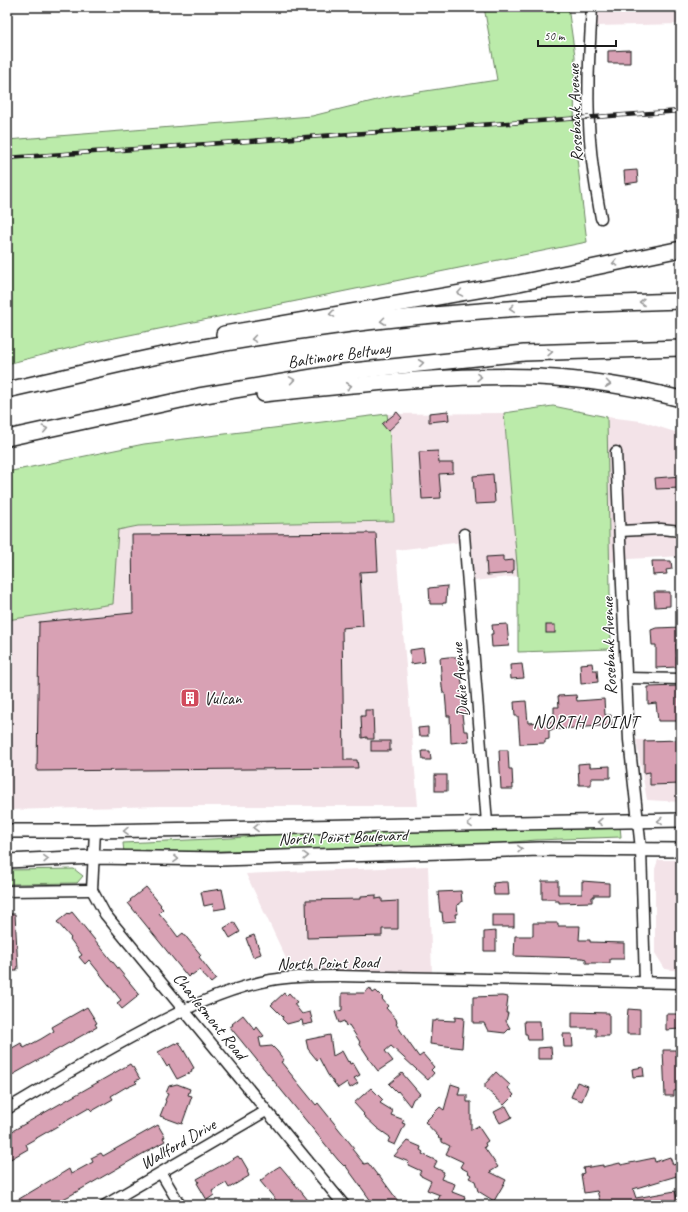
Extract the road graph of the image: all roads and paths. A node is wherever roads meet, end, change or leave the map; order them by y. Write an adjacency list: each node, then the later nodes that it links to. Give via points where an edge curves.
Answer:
1 (592, 7): 2 (street, Rosebank Avenue, via 588,59 589,118)
2 (601, 218)
3 (681, 249): 6 (highway, one-way to 6, via 519,283 209,336 130,354)
4 (681, 302): 6 (highway, Baltimore Beltway, one-way to 6, via 517,307 427,315 237,341)
5 (681, 348): 9 (highway, Baltimore Beltway, one-way to 5, via 250,387 351,372 524,353)
6 (65, 377): 7 (highway, Baltimore Beltway)
7 (7, 390)
8 (681, 400): 9 (highway, one-way to 8, via 201,405 251,396 458,377 539,377 579,380 656,393)
9 (102, 416): 10 (highway, Baltimore Beltway, one-way to 9)
10 (7, 438)
11 (616, 452): 12 (street, Rosebank Avenue)
12 (620, 531): 13 (street, via 662,529); 15 (street, Rosebank Avenue)
13 (681, 532)
14 (464, 534): 19 (street, Dukie Avenue)
15 (626, 678): 16 (street); 18 (street, Rosebank Avenue, via 630,751)
16 (681, 679)
17 (681, 820): 18 (main road, North Point Boulevard, one-way to 18)
18 (639, 822): 19 (main road, North Point Boulevard, one-way to 19); 22 (street, Rosebank Avenue)
19 (487, 823): 21 (main road, North Point Boulevard, one-way to 21)
20 (7, 831): 21 (main road, North Point Boulevard)
21 (95, 831): 24 (street)
22 (641, 849): 23 (main road, North Point Boulevard); 24 (main road, North Point Boulevard, one-way to 22, via 220,859 540,849); 28 (street, Rosebank Avenue)
23 (681, 850)
24 (95, 857): 25 (main road, North Point Boulevard, one-way to 24); 26 (street)
25 (7, 861)
26 (92, 890): 27 (street); 30 (street, Charlesmont Road, via 105,914)
27 (7, 892)
28 (645, 982): 29 (street, North Point Road); 30 (street, North Point Road, via 308,976 254,984)
29 (681, 984)
30 (184, 1010): 31 (street, North Point Road, via 124,1041); 32 (street, Charlesmont Road)
31 (7, 1109)
32 (266, 1111): 33 (street, Wallford Drive); 36 (street, Charlesmont Road)
33 (161, 1173): 34 (street, Wallford Drive); 35 (street)
34 (105, 1205)
35 (180, 1205)
36 (344, 1205)

